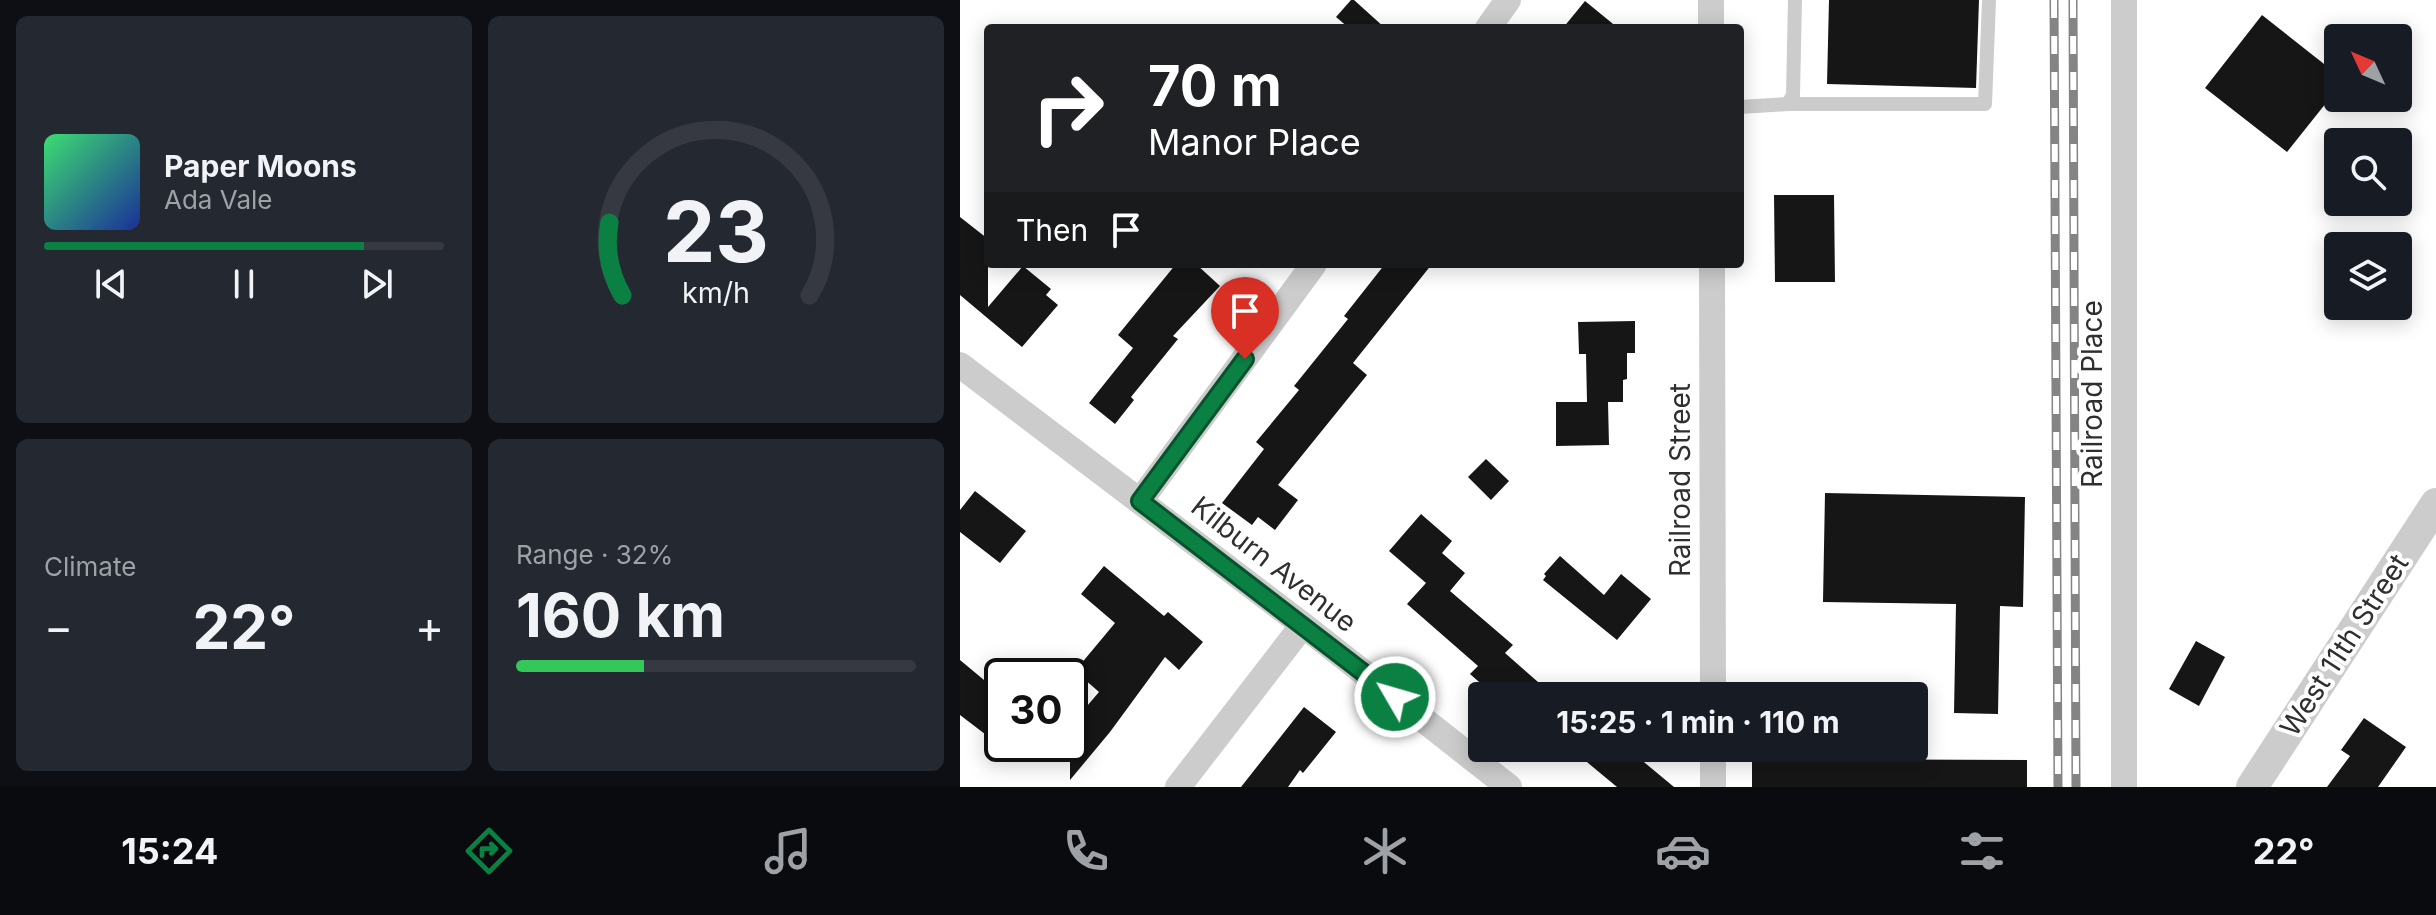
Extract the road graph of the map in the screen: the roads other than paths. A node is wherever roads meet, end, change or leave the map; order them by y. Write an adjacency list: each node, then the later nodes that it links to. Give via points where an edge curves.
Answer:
1 (1508, 0): 6 (street)
2 (1711, 0): 7 (street)
3 (1795, 0): 8 (lane, via 1793,95)
4 (1989, 0): 8 (lane, via 1985,104)
5 (2124, 0): 21 (street, Railroad Place)
6 (1491, 24)
7 (1711, 24)
8 (1781, 105): 9 (lane)
9 (1744, 107)
10 (1311, 268): 13 (street)
11 (1712, 268): 16 (street, Railroad Street)
12 (960, 365): 13 (street, Kilburn Avenue)
13 (1140, 501): 15 (street, Kilburn Avenue)
14 (2436, 504): 22 (street, West 11th Street)
15 (1303, 625): 18 (street); 19 (street, Kilburn Avenue)
16 (1713, 682)
17 (1713, 762): 20 (street)
18 (1178, 787)
19 (1509, 787)
20 (1713, 787)
21 (2124, 787)
22 (2252, 787)

